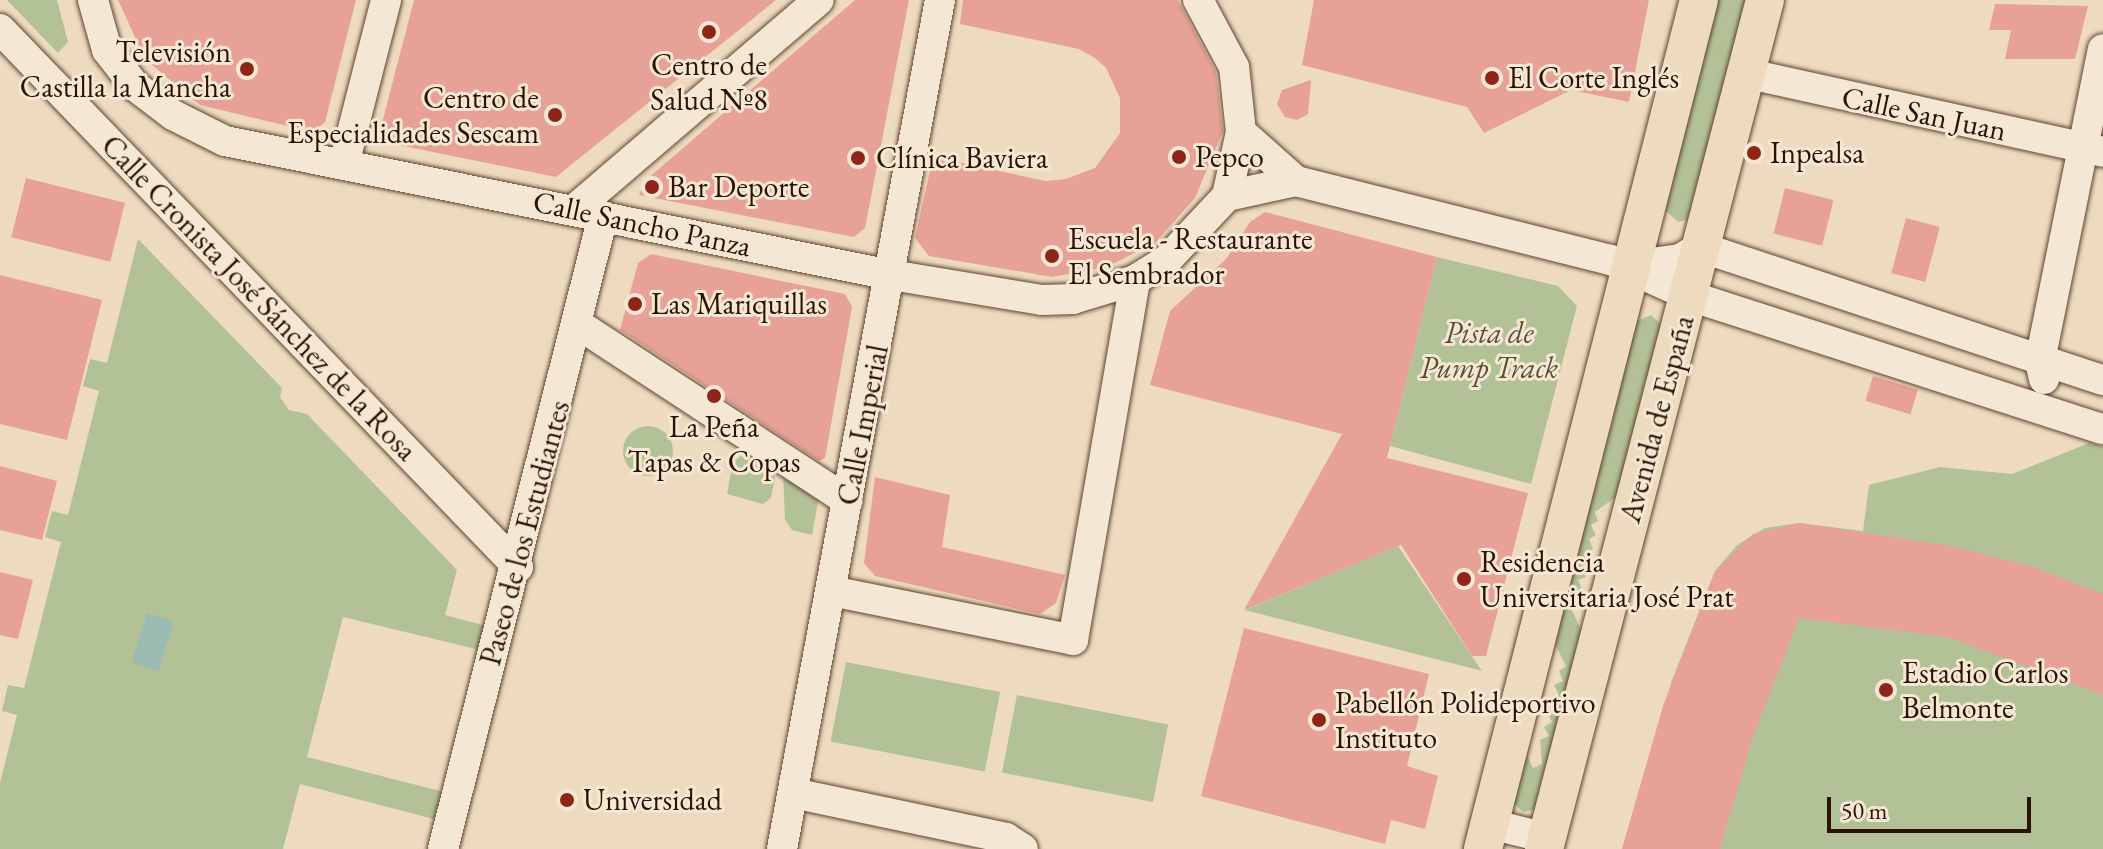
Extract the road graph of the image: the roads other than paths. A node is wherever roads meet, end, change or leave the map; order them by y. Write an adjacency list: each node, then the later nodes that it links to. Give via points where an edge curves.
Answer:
1 (93, 0): 13 (street, Calle Sancho Panza, via 107,50 135,86 173,115 225,141)
2 (386, 0): 13 (street)
3 (819, 0): 16 (street)
4 (940, 0): 19 (street, Calle Imperial)
5 (1198, 0): 11 (street, via 1234,67)
6 (1699, 0): 18 (main road, Avenida de España)
7 (1765, 0): 10 (main road, Avenida de España)
8 (0, 29): 28 (street, Calle Cronista José Sánchez de la Rosa)
9 (2103, 49): 12 (street)
10 (1745, 73): 12 (street, Calle San Juan); 17 (main road, Avenida de España)
11 (1241, 132): 14 (street); 15 (street)
12 (2092, 150): 23 (street)
13 (344, 164): 16 (street, Calle Sancho Panza)
14 (1296, 181): 15 (street); 18 (street)
15 (1227, 196): 20 (street, Calle Sancho Panza, via 1166,261)
16 (589, 212): 19 (street, Calle Sancho Panza); 22 (street, Paseo de los Estudiantes)
17 (1700, 247): 18 (street, via 1680,259); 21 (main road, Avenida de España); 23 (street)
18 (1630, 266): 21 (street); 31 (main road, Avenida de España)
19 (891, 275): 20 (street, Calle Sancho Panza, via 1042,300 1073,299); 27 (street, Calle Imperial)
20 (1135, 280): 29 (street, via 1073,640)
21 (1690, 296): 25 (street); 32 (main road, Avenida de España)
22 (579, 325): 27 (street); 28 (street, Paseo de los Estudiantes)
23 (2040, 361): 24 (street); 25 (street)
24 (2103, 380)
25 (2052, 412): 26 (street)
26 (2103, 429)
27 (848, 501): 29 (street, Calle Imperial)
28 (518, 567): 33 (street, Paseo de los Estudiantes)
29 (831, 591): 30 (street, Calle Imperial)
30 (793, 793): 34 (street, Calle Imperial); 35 (street, via 1006,838)
31 (1486, 836): 32 (street, Avenida de España)
32 (1546, 844)
33 (443, 849)
34 (782, 849)
35 (1023, 849)

